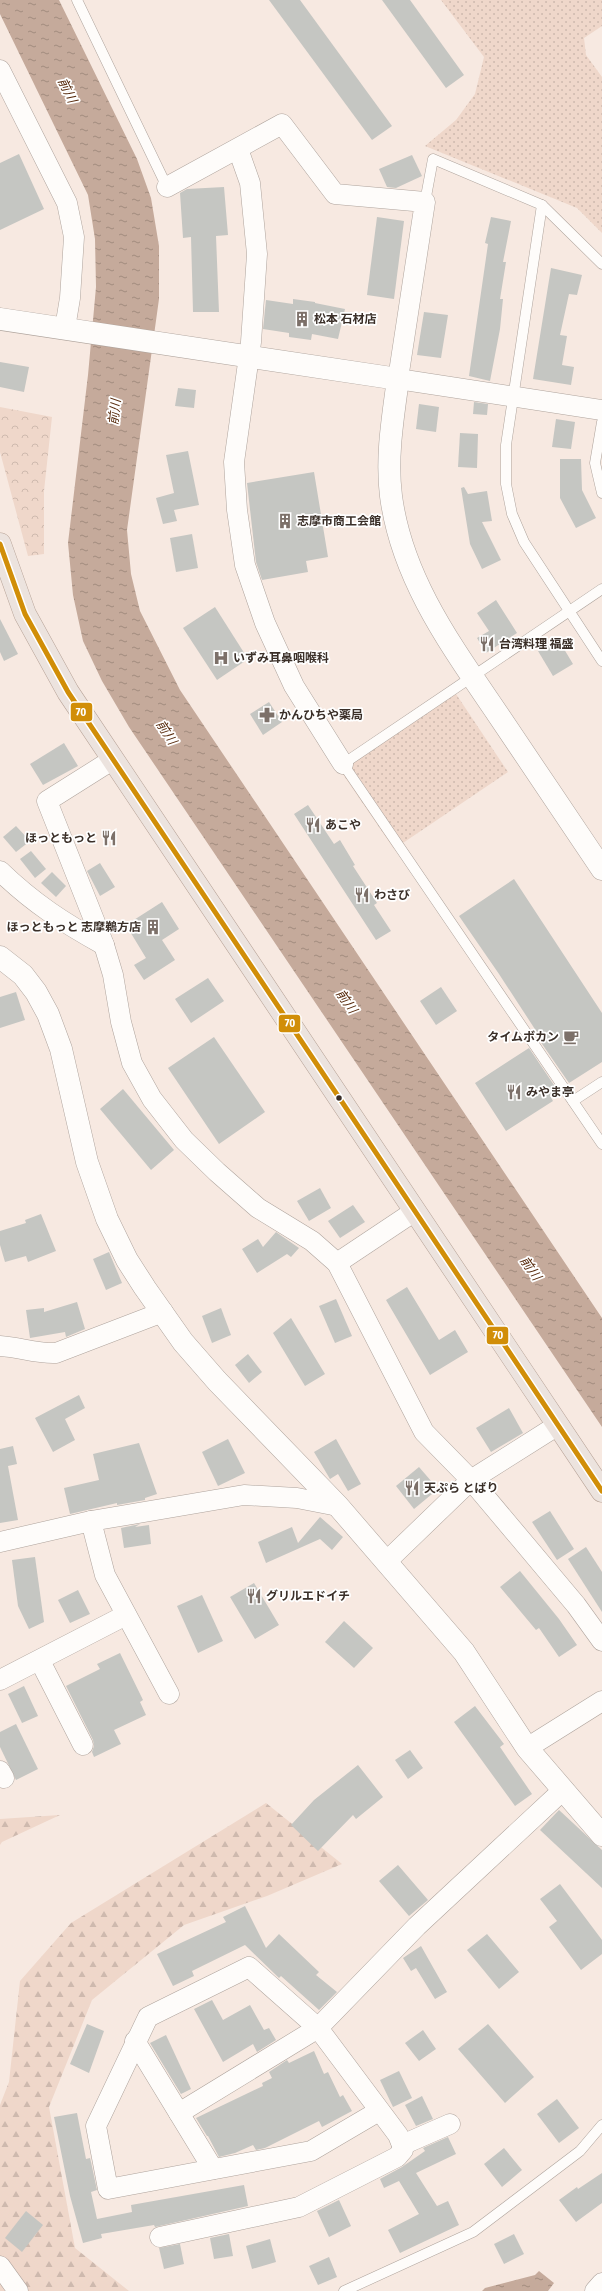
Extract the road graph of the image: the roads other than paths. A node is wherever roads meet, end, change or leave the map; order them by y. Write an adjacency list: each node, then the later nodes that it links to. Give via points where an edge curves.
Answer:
1 (77, 0): 4 (lane)
2 (0, 70): 9 (street, via 67,204 74,237)
3 (238, 149): 4 (street); 5 (street, via 282,124 335,194); 10 (street, via 250,183 257,254)
4 (167, 187)
5 (425, 202): 6 (lane, via 433,159); 11 (street)
6 (542, 205): 7 (lane); 12 (lane)
7 (602, 264)
8 (0, 319): 9 (street)
9 (69, 329): 10 (street)
10 (248, 357): 11 (street); 22 (street, via 234,462 237,510 245,565 265,623 294,686)
11 (398, 379): 12 (street); 20 (street, via 390,452 390,495 399,537 417,585)
12 (513, 396): 13 (street); 18 (lane, via 506,445 506,484 512,514 524,542)
13 (602, 410)
14 (602, 422): 15 (lane, via 595,463)
15 (602, 493)
16 (0, 544): 21 (main road, via 25,614 43,650)
17 (602, 589): 18 (lane)
18 (568, 612): 19 (lane); 20 (lane)
19 (602, 661)
20 (472, 676): 22 (lane); 23 (street)
21 (112, 760): 25 (street, via 47,801); 30 (main road)
22 (343, 764): 28 (lane)
23 (602, 869)
24 (0, 871): 25 (street, via 60,921)
25 (104, 945): 31 (street, via 132,1063 152,1099 184,1140 217,1172 258,1208 312,1241)
26 (0, 957): 32 (street, via 23,975 48,1014 61,1049 87,1162 107,1219 127,1260)
27 (602, 1082): 28 (lane)
28 (573, 1101): 29 (lane)
29 (602, 1144)
30 (415, 1211): 31 (street); 34 (main road)
31 (337, 1263): 35 (street, via 424,1432)
32 (163, 1312): 33 (street, via 56,1353 45,1354); 37 (street, via 183,1342 217,1381)
33 (0, 1346)
34 (558, 1425): 35 (street); 36 (main road)
35 (471, 1480): 40 (street); 42 (street, via 576,1605)
36 (602, 1491)
37 (338, 1506): 38 (street, via 297,1498 244,1495); 40 (street)
38 (91, 1521): 39 (street); 41 (street, via 105,1576)
39 (0, 1542)
40 (387, 1561): 48 (street, via 464,1652)
41 (126, 1615): 43 (street); 45 (street)
42 (602, 1641)
43 (40, 1661): 44 (street); 47 (street)
44 (0, 1680)
45 (169, 1694)
46 (602, 1701): 48 (street)
47 (83, 1744)
48 (527, 1748): 49 (street)
49 (562, 1791): 50 (street); 51 (street, via 417,1926)
50 (602, 1835)
51 (318, 2028): 52 (street, via 249,1967 148,2017); 53 (street); 54 (street)
52 (135, 2041): 54 (street); 58 (street, via 96,2126 108,2189)
53 (379, 2111): 57 (street, via 398,2135); 58 (street, via 311,2151)
54 (179, 2113): 58 (street)
55 (450, 2124): 57 (street)
56 (602, 2125): 63 (lane, via 580,2151 473,2232)
57 (402, 2145): 59 (street, via 403,2150 397,2156 299,2207)
58 (213, 2169)
59 (160, 2237)
60 (0, 2266): 62 (street)
61 (602, 2283): 64 (street)
62 (18, 2291)
63 (344, 2291)
64 (595, 2291)

